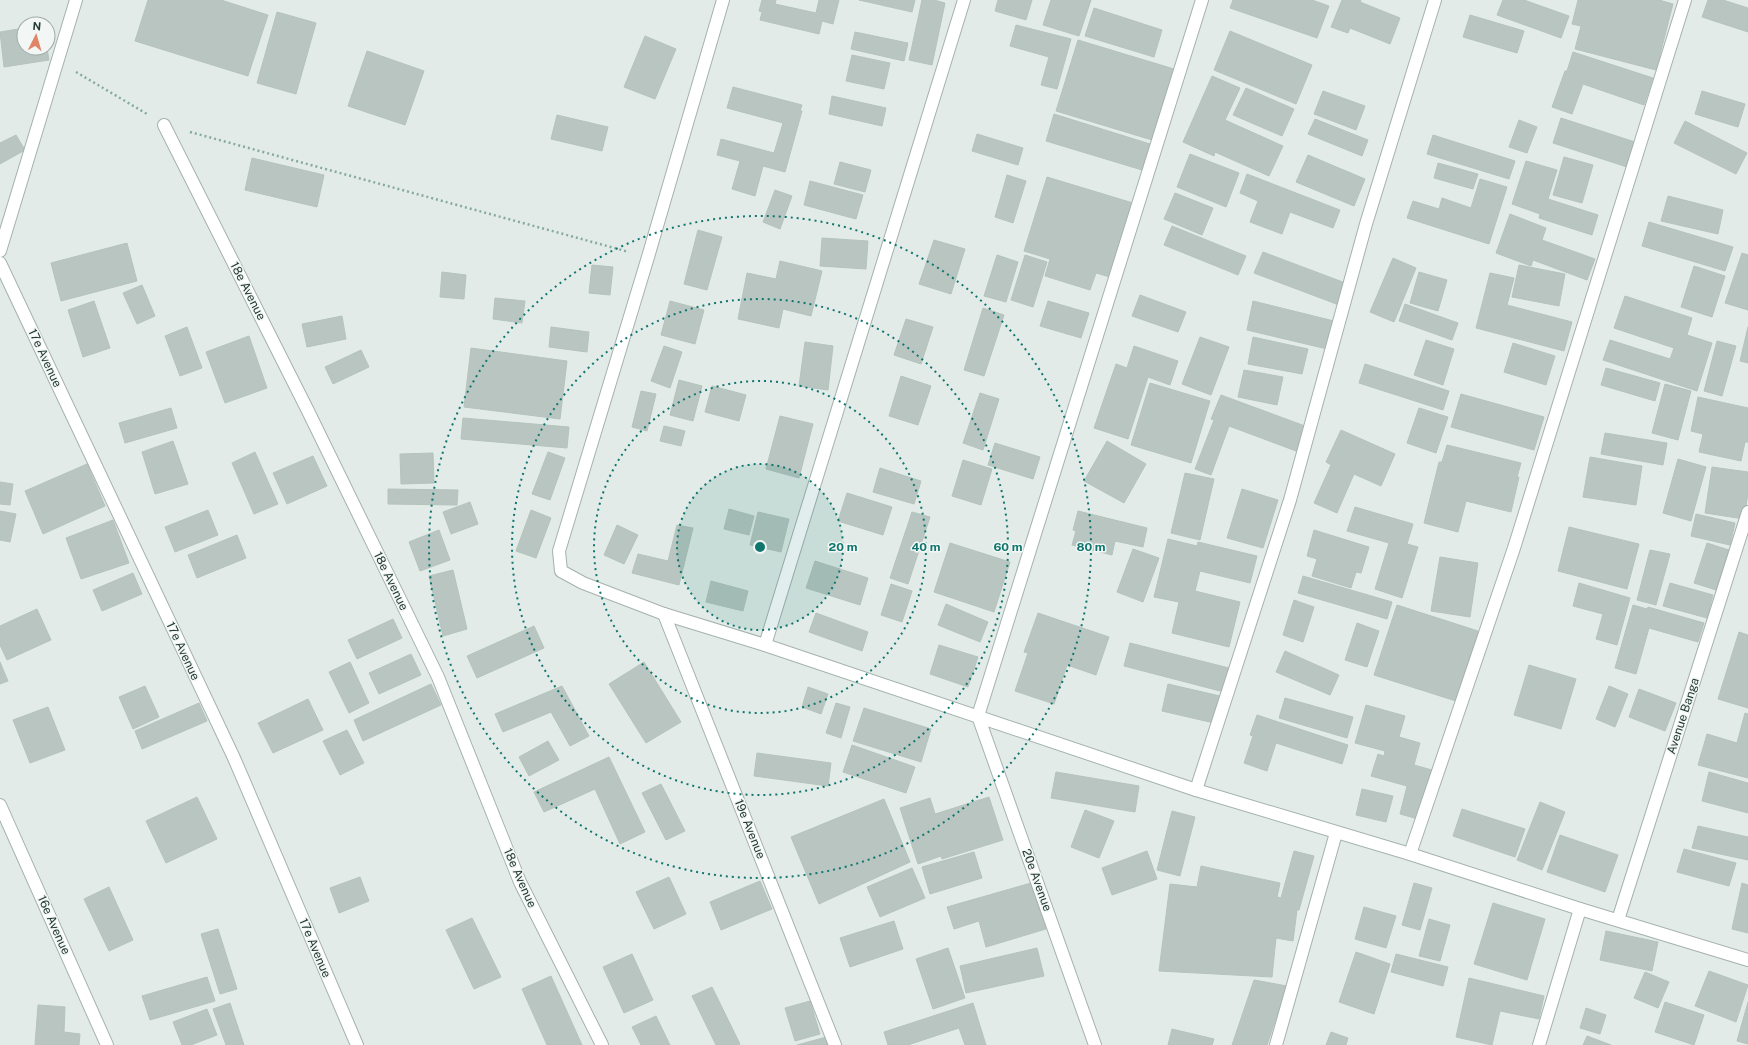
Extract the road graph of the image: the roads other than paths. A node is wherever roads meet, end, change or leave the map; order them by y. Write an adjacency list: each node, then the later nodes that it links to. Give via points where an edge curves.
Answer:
1 (76, 0): 8 (street)
2 (723, 0): 11 (street, via 559,552 561,571 584,584)
3 (964, 0): 12 (street)
4 (1202, 0): 13 (street)
5 (1435, 0): 14 (street, via 1366,224 1290,500)
6 (1685, 0): 17 (street, via 1514,548)
7 (164, 125): 23 (street, 18e Avenue, via 438,677 520,882)
8 (0, 251)
9 (0, 262): 22 (street, 17e Avenue, via 234,758)
10 (1748, 512): 19 (street, Avenue Banga)
11 (664, 614): 12 (street); 24 (street, 19e Avenue)
12 (765, 645): 13 (street)
13 (978, 716): 14 (street); 25 (street, 20e Avenue)
14 (1196, 790): 16 (street)
15 (0, 805): 21 (street, 16e Avenue)
16 (1336, 833): 17 (street); 26 (street)
17 (1410, 854): 18 (street)
18 (1580, 909): 19 (street); 27 (street)
19 (1618, 920): 20 (street)
20 (1748, 960)
21 (107, 1045)
22 (357, 1045)
23 (602, 1045)
24 (835, 1045)
25 (1095, 1045)
26 (1276, 1045)
27 (1539, 1045)

